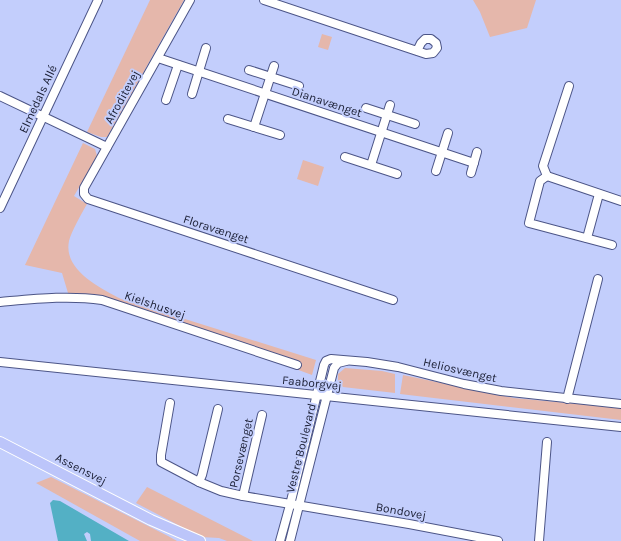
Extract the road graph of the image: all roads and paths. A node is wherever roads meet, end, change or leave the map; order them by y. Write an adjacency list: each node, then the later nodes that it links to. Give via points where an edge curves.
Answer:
1 (98, 0): 21 (street, Elmedals Allé)
2 (190, 0): 6 (street, Afroditevej)
3 (264, 0): 5 (street)
4 (206, 48): 10 (street)
5 (417, 51)
6 (158, 58): 7 (street, Dianavænget); 28 (street, Afroditevej)
7 (178, 65): 10 (street, Dianavænget); 17 (street)
8 (274, 66): 11 (street)
9 (249, 70): 11 (street, Dianavænget)
10 (199, 72): 14 (street); 15 (street, Dianavænget)
11 (270, 77): 12 (street, Dianavænget); 15 (street)
12 (299, 86)
13 (569, 86): 37 (street, via 543,166)
14 (192, 94)
15 (265, 94): 24 (street); 25 (street, Dianavænget)
16 (0, 96): 21 (street)
17 (166, 100)
18 (390, 105): 20 (street)
19 (366, 108): 20 (street, Dianavænget)
20 (387, 115): 23 (street, Dianavænget); 25 (street)
21 (43, 116): 28 (street); 40 (street, Elmedals Allé)
22 (228, 119): 24 (street)
23 (416, 124)
24 (254, 127): 27 (street)
25 (381, 132): 30 (street, Dianavænget); 33 (street)
26 (448, 133): 30 (street)
27 (280, 135)
28 (107, 147): 44 (street, Floravænget, via 84,188 84,194 88,199)
29 (477, 152): 32 (street)
30 (442, 153): 32 (street, Dianavænget); 34 (street)
31 (345, 157): 33 (street)
32 (474, 163): 35 (street)
33 (371, 165): 36 (street)
34 (436, 171)
35 (471, 173)
36 (397, 174)
37 (546, 176): 38 (street); 41 (street, via 540,182 529,223)
38 (598, 194): 39 (street); 41 (street)
39 (621, 201)
40 (0, 208)
41 (587, 238): 42 (street)
42 (612, 245)
43 (598, 279): 51 (street)
44 (393, 300)
45 (0, 302): 48 (street, Kielshusvej, via 67,297 102,300)
46 (349, 360): 49 (street, Heliosvænget, via 326,361); 50 (street, via 338,363 334,368); 51 (street, Heliosvænget, via 398,367 490,390)
47 (0, 362): 49 (street, Faaborgvej)
48 (297, 365)
49 (316, 395): 50 (street, Faaborgvej); 61 (street, Vestre Boulevard)
50 (326, 396): 56 (street, Faaborgvej); 61 (street, Vestre Boulevard)
51 (567, 399): 53 (street, Heliosvænget)
52 (170, 403): 59 (street, Porsevænget, via 161,462)
53 (621, 404)
54 (218, 409): 59 (street)
55 (262, 414): 60 (street, Porsevænget)
56 (621, 427)
57 (0, 442): 62 (main road, Assensvej)
58 (546, 442): 68 (street)
59 (199, 482): 60 (street, Porsevænget)
60 (243, 496): 61 (street, Porsevænget)
61 (295, 505): 65 (street, Vestre Boulevard); 66 (street, Vestre Boulevard); 67 (street, Bondovej)
62 (151, 520): 63 (main road, Assensvej); 64 (main road, Assensvej)
63 (186, 541)
64 (200, 541)
65 (280, 541)
66 (290, 541)
67 (498, 541)
68 (539, 541)

